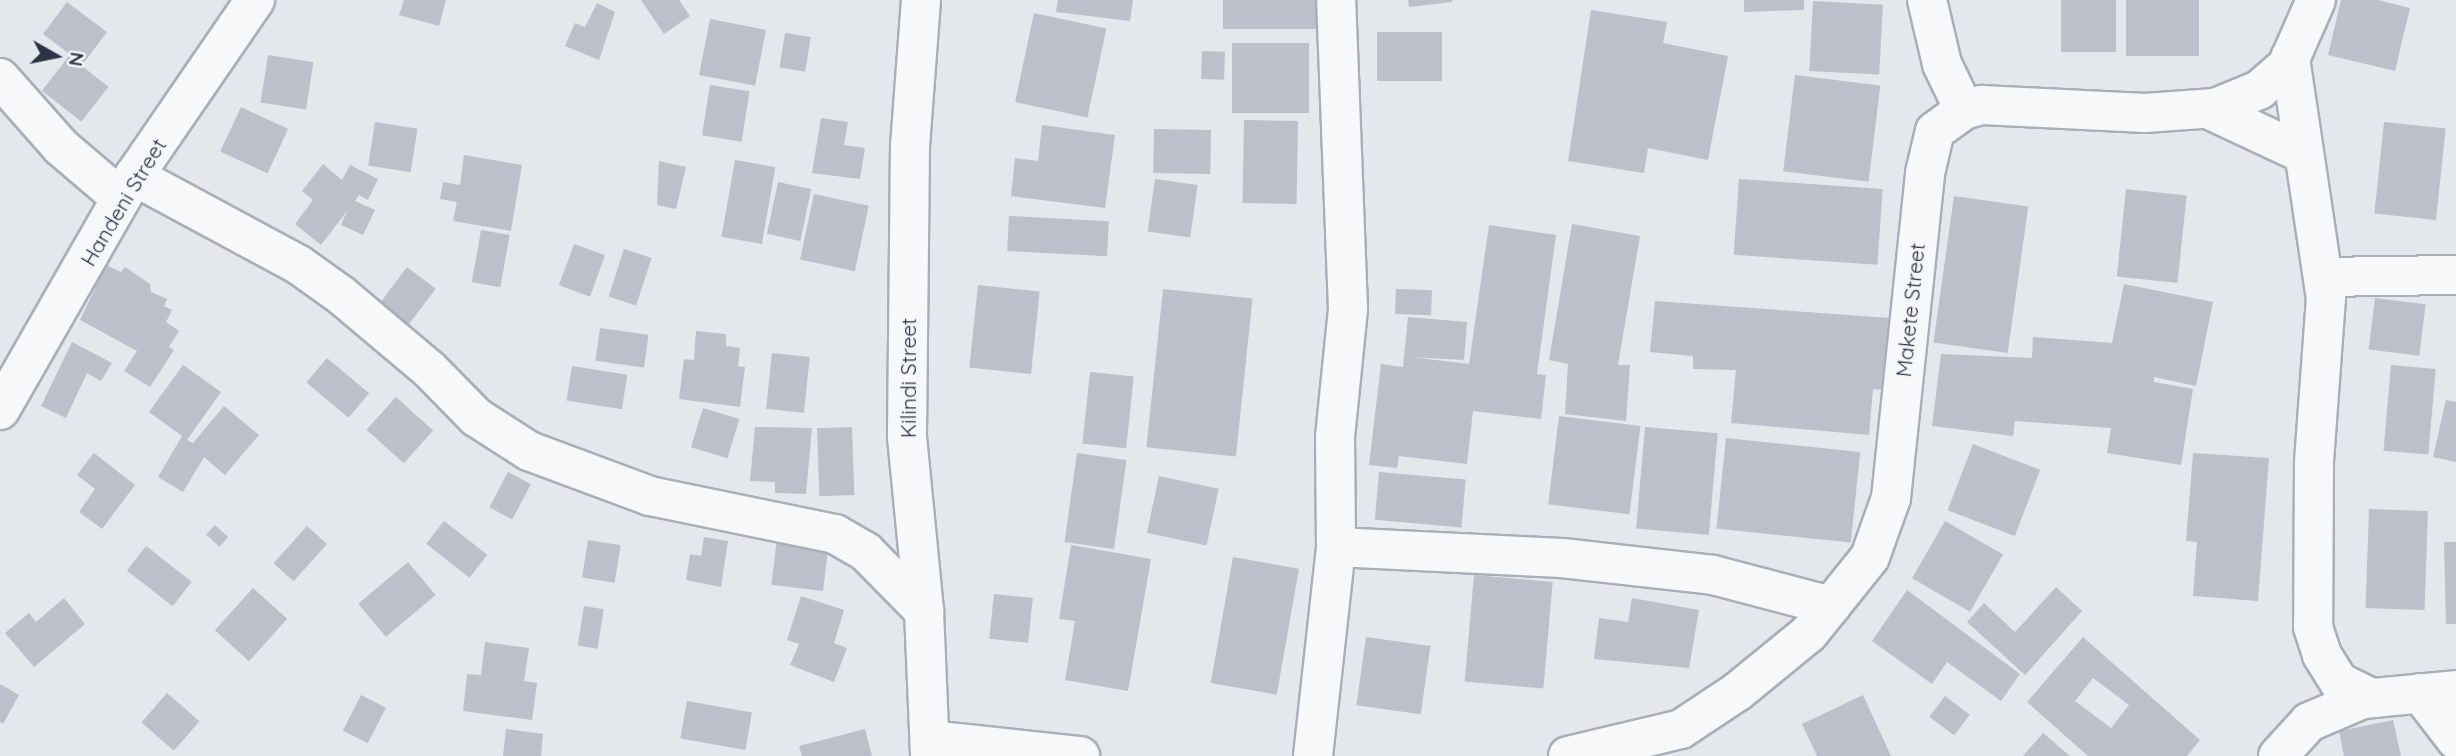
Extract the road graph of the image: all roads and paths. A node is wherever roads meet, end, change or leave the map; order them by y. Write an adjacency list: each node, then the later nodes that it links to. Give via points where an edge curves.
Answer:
1 (255, 0): 11 (street, Handeni Street)
2 (922, 0): 17 (street, Kilindi Street, via 909,159 907,437)
3 (1336, 0): 15 (street, via 1348,309 1335,437)
4 (1927, 0): 9 (street, via 1942,64)
5 (2316, 0): 6 (street, Makete Street)
6 (2290, 58): 8 (street, Makete Street, via 2259,90); 10 (street)
7 (0, 78): 11 (street, via 61,148)
8 (2208, 109): 9 (street, Makete Street, via 2145,113 1982,105); 10 (street)
9 (1964, 110): 16 (street, Makete Street, via 1935,131 1925,173 1891,498 1870,557)
10 (2304, 154): 13 (street)
11 (128, 187): 14 (street, Handeni Street); 17 (street, via 233,227 341,295 430,370 476,417 529,452 650,496 835,534 866,552)
12 (2456, 275): 13 (street)
13 (2323, 277): 19 (street, via 2326,298 2314,463 2313,628 2322,655 2339,682)
14 (0, 410)
15 (1336, 547): 16 (street, via 1562,558 1713,575); 23 (street)
16 (1831, 606): 24 (street, Makete Street, via 1809,633 1737,692 1681,729)
17 (924, 611): 21 (street, Kilindi Street)
18 (2438, 692): 19 (street); 20 (street)
19 (2372, 698): 25 (street, via 2309,722)
20 (2456, 740)
21 (930, 748): 22 (street)
22 (1080, 756)
23 (1313, 756)
24 (1568, 756)
25 (2278, 756)

